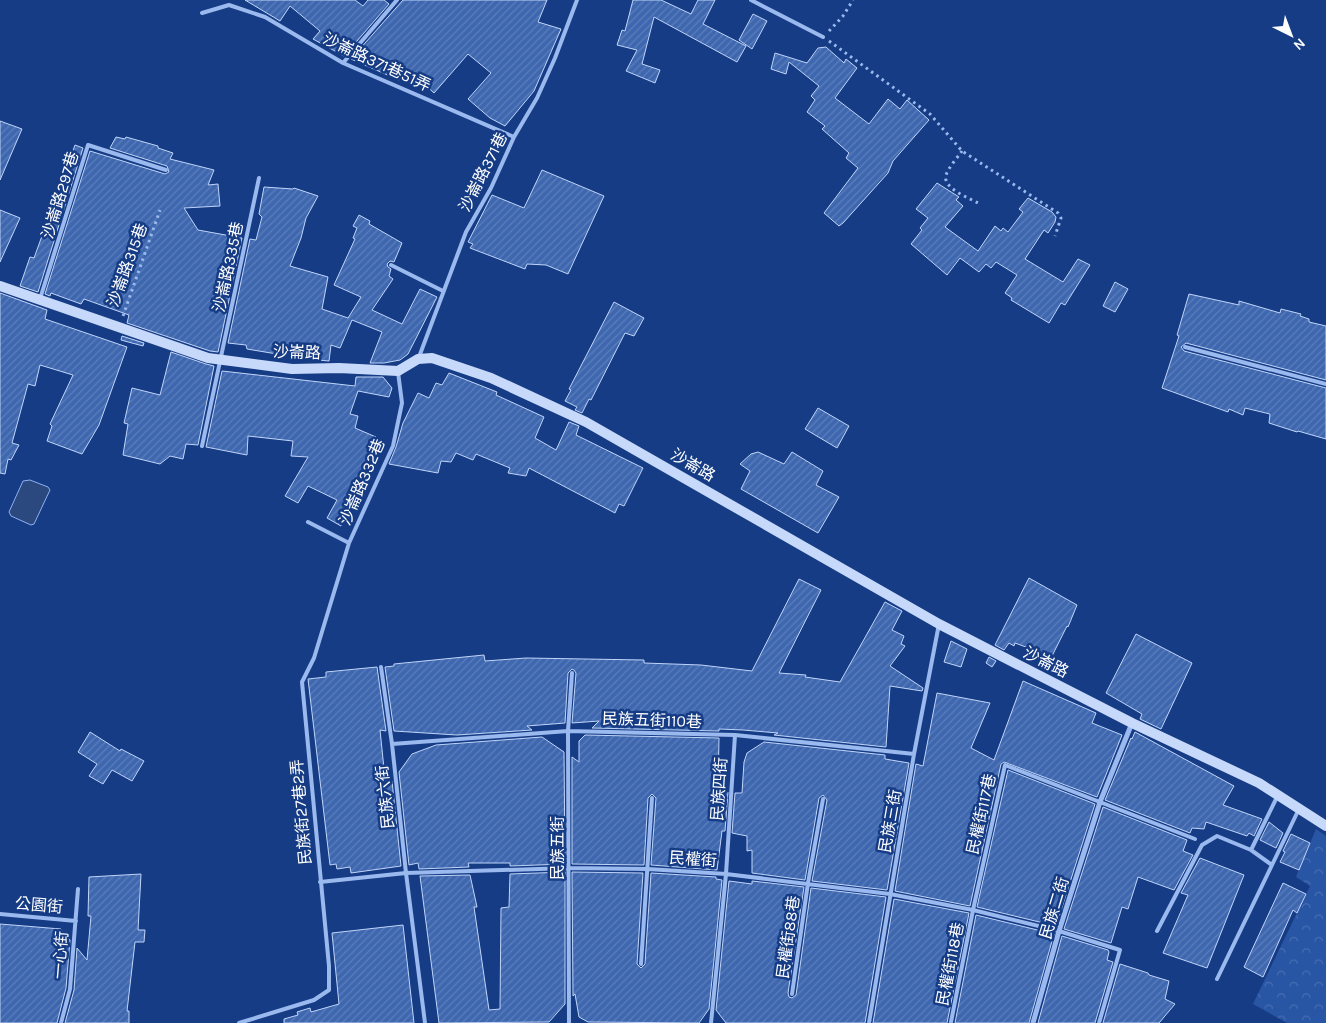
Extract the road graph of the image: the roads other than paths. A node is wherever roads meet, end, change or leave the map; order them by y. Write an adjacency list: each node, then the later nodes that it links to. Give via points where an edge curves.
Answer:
1 (397, 0): 6 (lane)
2 (577, 0): 7 (lane, 沙崙路371巷, via 555,58)
3 (751, 0): 5 (lane)
4 (202, 13): 6 (lane, 沙崙路371巷51弄, via 229,5 265,17)
5 (823, 37)
6 (343, 63): 7 (lane, 沙崙路371巷51弄)
7 (514, 137): 12 (lane, 沙崙路371巷, via 466,232)
8 (166, 170): 13 (lane, 沙崙路297巷, via 88,145)
9 (260, 178): 16 (lane, 沙崙路335巷)
10 (391, 265): 12 (lane)
11 (0, 286): 13 (street, 沙崙路)
12 (444, 291): 15 (lane, 沙崙路371巷)
13 (40, 301): 16 (street, 沙崙路)
14 (1185, 347): 18 (lane)
15 (418, 360): 17 (street); 22 (street, 沙崙路, via 432,358 491,378 586,422)
16 (221, 361): 17 (street, 沙崙路, via 292,369); 19 (lane, 沙崙路335巷)
17 (398, 371): 21 (lane, 沙崙路332巷, via 402,403 393,446)
18 (1326, 384)
19 (202, 446)
20 (308, 522): 21 (lane)
21 (350, 543): 43 (lane, 民族街27巷2弄, via 317,650 302,682)
22 (938, 624): 25 (street, 沙崙路); 29 (lane, 民族三街)
23 (381, 667): 28 (lane)
24 (572, 673): 26 (lane, 民族五街)
25 (1132, 723): 30 (street, 沙崙路); 33 (street, 民族二街)
26 (568, 731): 27 (lane, 民族五街110巷); 28 (lane, 民族六街); 39 (lane, 民族五街)
27 (735, 735): 29 (lane, 民族四街); 42 (lane, 民族四街)
28 (392, 744): 41 (lane, 民族六街)
29 (914, 754): 46 (lane, 民族三街)
30 (1278, 795): 34 (street, 沙崙路); 37 (lane)
31 (652, 798): 40 (lane)
32 (823, 799): 44 (lane, 民權街88巷)
33 (1100, 802): 36 (lane); 47 (lane, 民權街117巷, via 1005,765); 50 (street, 民族二街)
34 (1299, 808): 35 (street, 沙崙路); 38 (lane)
35 (1326, 826)
36 (1195, 839)
37 (1251, 850): 38 (lane); 51 (lane, via 1217,836 1202,845)
38 (1272, 865): 53 (lane)
39 (570, 868): 40 (lane, 民權街); 41 (lane, 民權街); 59 (lane, 民族五街)
40 (648, 868): 42 (lane, 民權街); 52 (lane)
41 (406, 873): 43 (lane, 民權街); 58 (lane, 民族六街)
42 (726, 874): 44 (lane, 民權街); 60 (lane, 民族四街)
43 (320, 882): 57 (lane, 民族街27巷2弄, via 329,990 314,1000)
44 (808, 883): 46 (lane, 民權街); 54 (lane, 民權街88巷)
45 (78, 889): 49 (lane, 一心街)
46 (890, 894): 47 (lane, 民權街); 61 (lane, 民族三街)
47 (973, 910): 50 (lane, 民權街); 55 (lane, 民權街118巷)
48 (0, 914): 49 (lane, 公園街)
49 (76, 921): 56 (lane, 一心街, via 70,988)
50 (1059, 931): 62 (street, 民族二街); 63 (lane, 民權街, via 1120,950)
51 (1157, 931)
52 (641, 964)
53 (1217, 979)
54 (792, 994)
55 (952, 1022)
56 (61, 1023)
57 (239, 1023)
58 (425, 1023)
59 (568, 1023)
60 (711, 1023)
61 (869, 1023)
62 (1033, 1023)
63 (1099, 1023)

